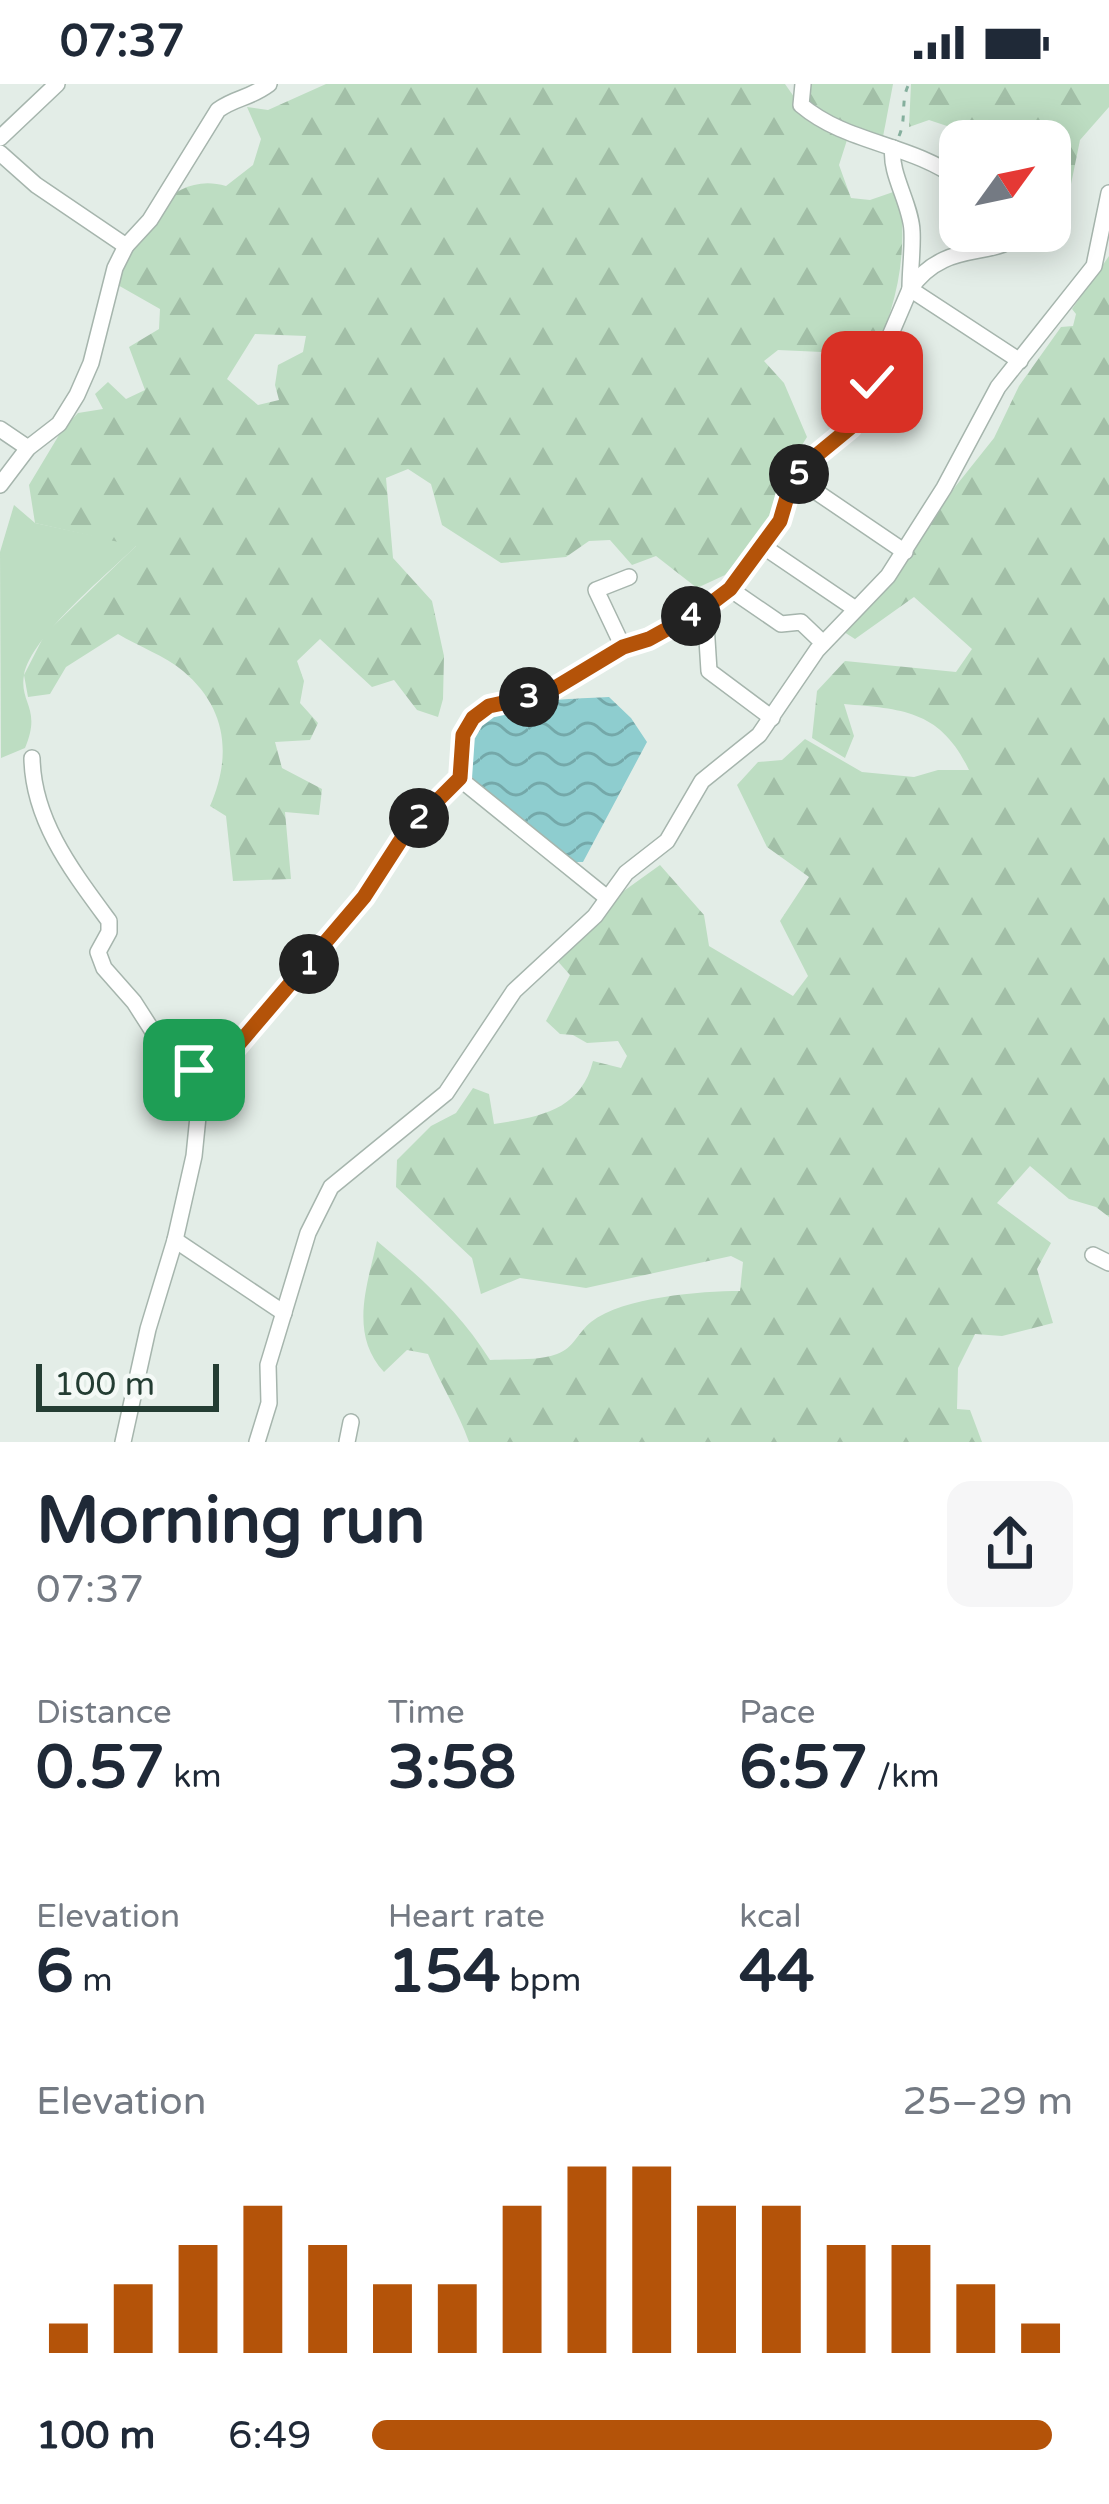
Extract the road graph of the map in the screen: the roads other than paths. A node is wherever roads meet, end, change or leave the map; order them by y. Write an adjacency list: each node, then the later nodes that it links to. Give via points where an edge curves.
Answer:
1 (57, 84): 4 (street)
2 (269, 84): 9 (street, via 218,110)
3 (802, 84): 5 (street, via 801,105 819,120)
4 (0, 138)
5 (893, 148): 7 (street); 11 (street, via 912,231)
6 (0, 153): 9 (street)
7 (939, 164)
8 (1109, 193): 12 (street, via 1094,266)
9 (126, 246): 14 (street, via 77,395 59,424)
10 (972, 252): 11 (street, via 934,262)
11 (910, 289): 12 (street); 15 (street, via 851,427)
12 (1020, 362): 18 (street)
13 (0, 429): 14 (street)
14 (28, 448): 16 (street)
15 (796, 478): 17 (street); 18 (street)
16 (0, 485)
17 (764, 547): 20 (street); 22 (street)
18 (905, 552): 22 (street)
19 (629, 577): 24 (street, via 596,590)
20 (730, 589): 21 (street); 23 (street, via 781,625 801,622)
21 (705, 608): 24 (street); 25 (street, via 710,671)
22 (854, 608): 23 (street)
23 (823, 643): 25 (street)
24 (623, 647): 27 (street, via 545,694 503,700 473,718 463,735)
25 (772, 718): 28 (street, via 702,781 667,841)
26 (32, 758): 29 (street, via 32,786 65,860 110,921 98,952 104,968)
27 (460, 778): 28 (street); 29 (street, via 406,832 364,897)
28 (606, 897): 33 (street, via 514,991 446,1093 331,1187)
29 (202, 1087): 30 (street)
30 (175, 1240): 33 (street); 35 (street)
31 (1093, 1255): 32 (street)
32 (1109, 1263)
33 (284, 1313): 36 (street)
34 (351, 1422): 37 (street)
35 (123, 1442)
36 (257, 1442)
37 (347, 1442)

